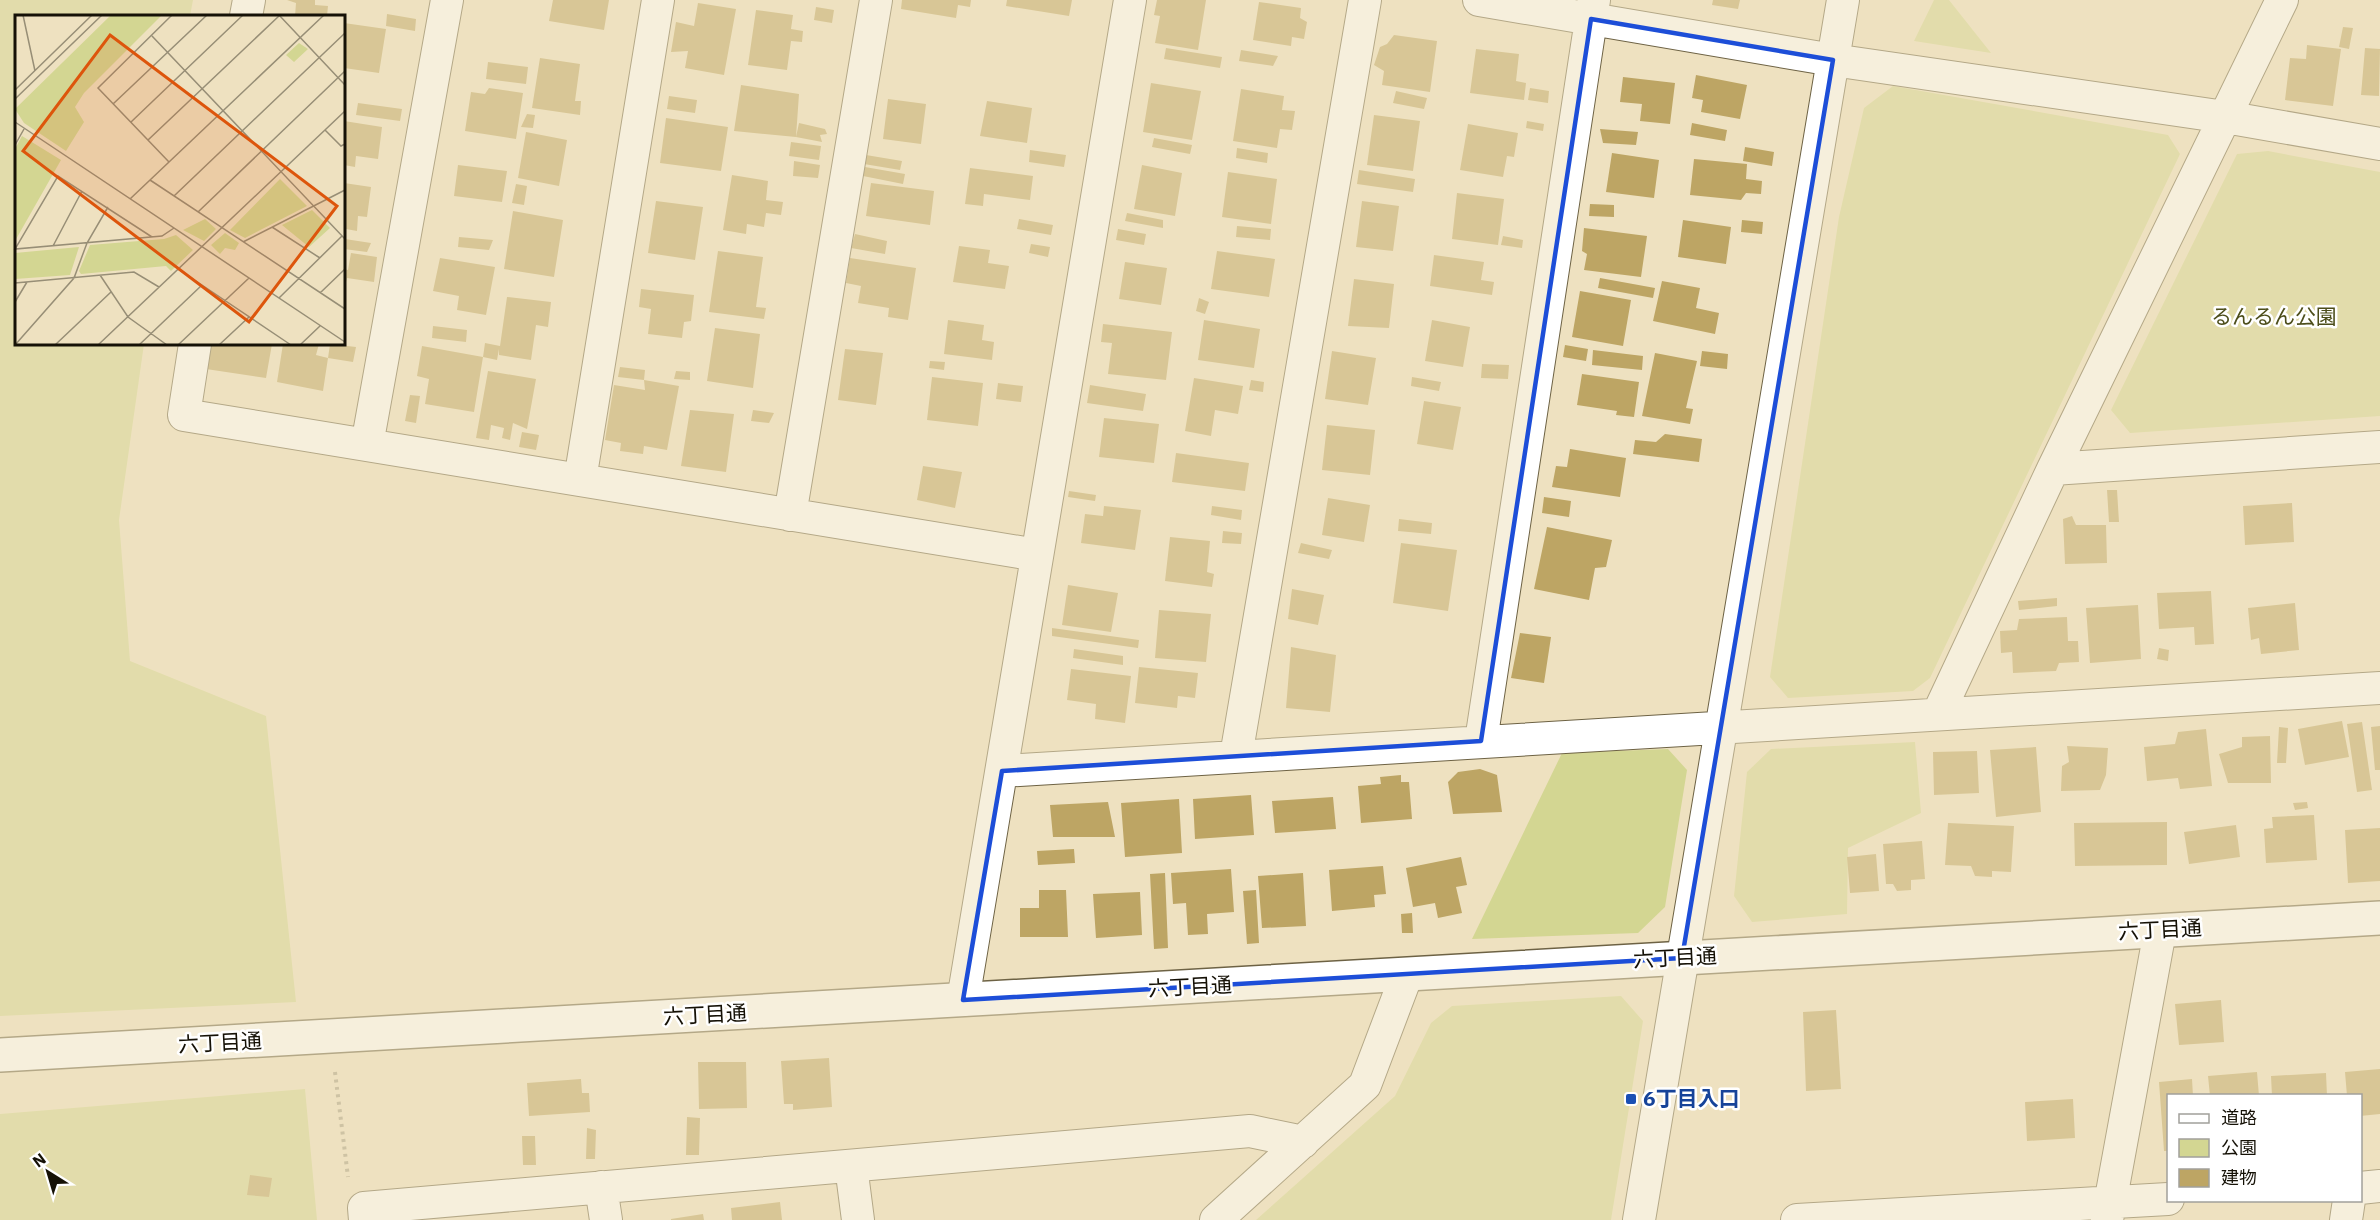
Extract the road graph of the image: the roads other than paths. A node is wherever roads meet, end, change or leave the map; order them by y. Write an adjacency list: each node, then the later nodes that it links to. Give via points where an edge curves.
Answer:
1 (249, 0): 11 (street)
2 (447, 0): 16 (street)
3 (658, 0): 19 (street)
4 (876, 0): 20 (street)
5 (1130, 0): 21 (street)
6 (1365, 0): 26 (street)
7 (1479, 0): 10 (street)
8 (1843, 0): 12 (street)
9 (2282, 0): 13 (street)
10 (1592, 9): 12 (street); 25 (street)
11 (246, 15)
12 (1833, 60): 13 (street); 24 (street)
13 (2225, 117): 14 (street); 18 (street)
14 (2380, 144)
15 (195, 345): 16 (street, via 184,415)
16 (367, 445): 19 (street)
17 (2380, 447): 18 (street)
18 (2053, 468): 23 (street)
19 (580, 480): 20 (street)
20 (790, 515): 21 (street)
21 (1037, 555): 27 (street)
22 (2380, 688): 23 (street)
23 (1938, 714): 24 (street)
24 (1721, 727): 25 (street); 30 (street)
25 (1481, 741): 26 (street)
26 (1236, 756): 27 (street)
27 (1002, 771): 32 (street)
28 (2380, 918): 29 (street, 六丁目通)
29 (2160, 931): 30 (street, 六丁目通); 41 (street)
30 (1683, 958): 31 (street, 六丁目通); 47 (street)
31 (1407, 974): 32 (street, 六丁目通); 34 (street, via 1365,1085)
32 (963, 1000): 33 (street, 六丁目通)
33 (0, 1056)
34 (1303, 1142): 35 (street, via 1250,1131); 46 (street)
35 (851, 1166): 37 (street); 45 (street)
36 (2380, 1186): 38 (street)
37 (601, 1187): 43 (street, via 364,1208); 44 (street)
38 (2362, 1188)
39 (2167, 1199): 41 (street)
40 (2349, 1202): 49 (street)
41 (2108, 1211): 42 (street)
42 (1876, 1218): 48 (street)
43 (365, 1220)
44 (606, 1220)
45 (858, 1220)
46 (1216, 1220)
47 (1639, 1220)
48 (1797, 1220)
49 (2346, 1220)

